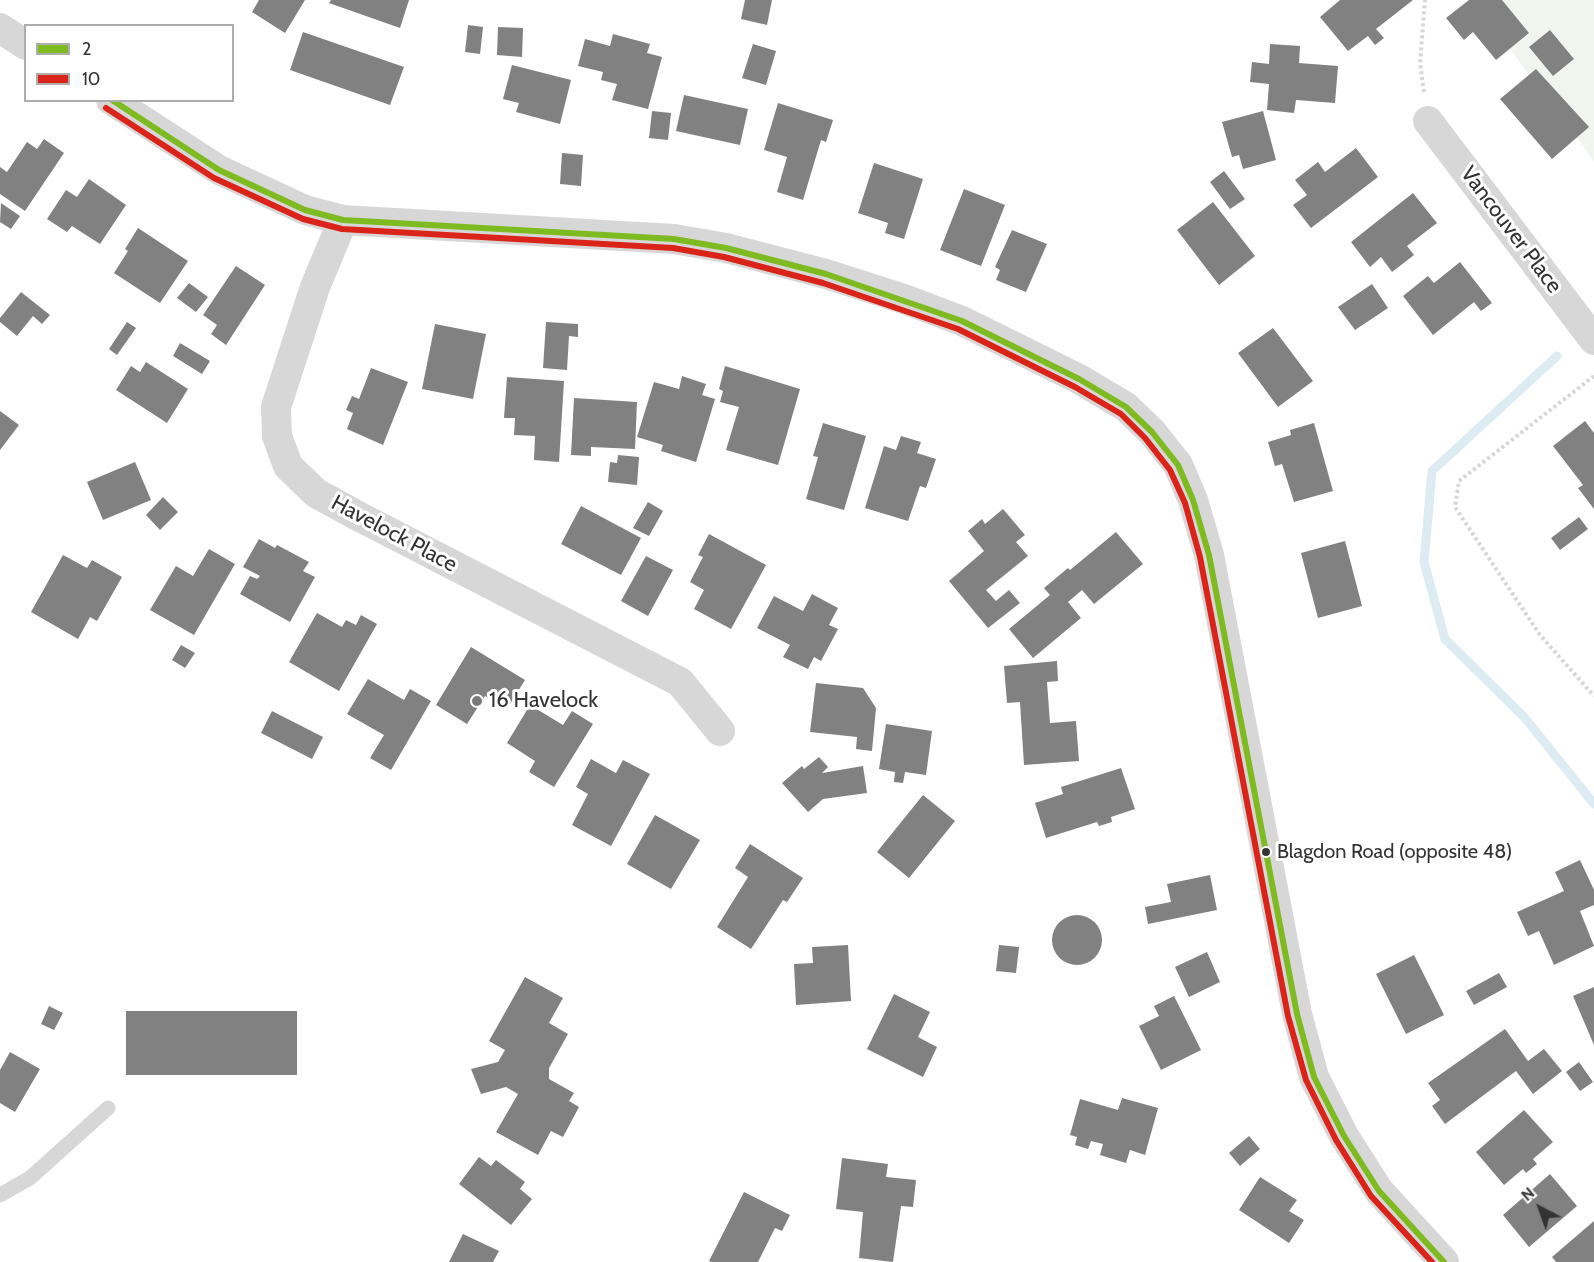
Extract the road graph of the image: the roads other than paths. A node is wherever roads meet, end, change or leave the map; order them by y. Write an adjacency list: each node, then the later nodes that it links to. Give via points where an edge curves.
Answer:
1 (0, 28): 2 (street)
2 (24, 44)
3 (114, 102): 5 (street, via 219,170 305,210)
4 (1428, 121): 6 (street, Vancouver Place)
5 (343, 220): 7 (street, Havelock Place, via 315,287 276,407 277,436 288,466 316,492 358,516 680,682); 10 (street, via 674,239 726,248 826,274 962,321 1126,407 1178,465 1209,555 1294,1002 1314,1077 1344,1136 1379,1191)
6 (1594, 340)
7 (720, 731)
8 (108, 1108): 9 (lane, via 30,1178)
9 (0, 1195)
10 (1444, 1262)

